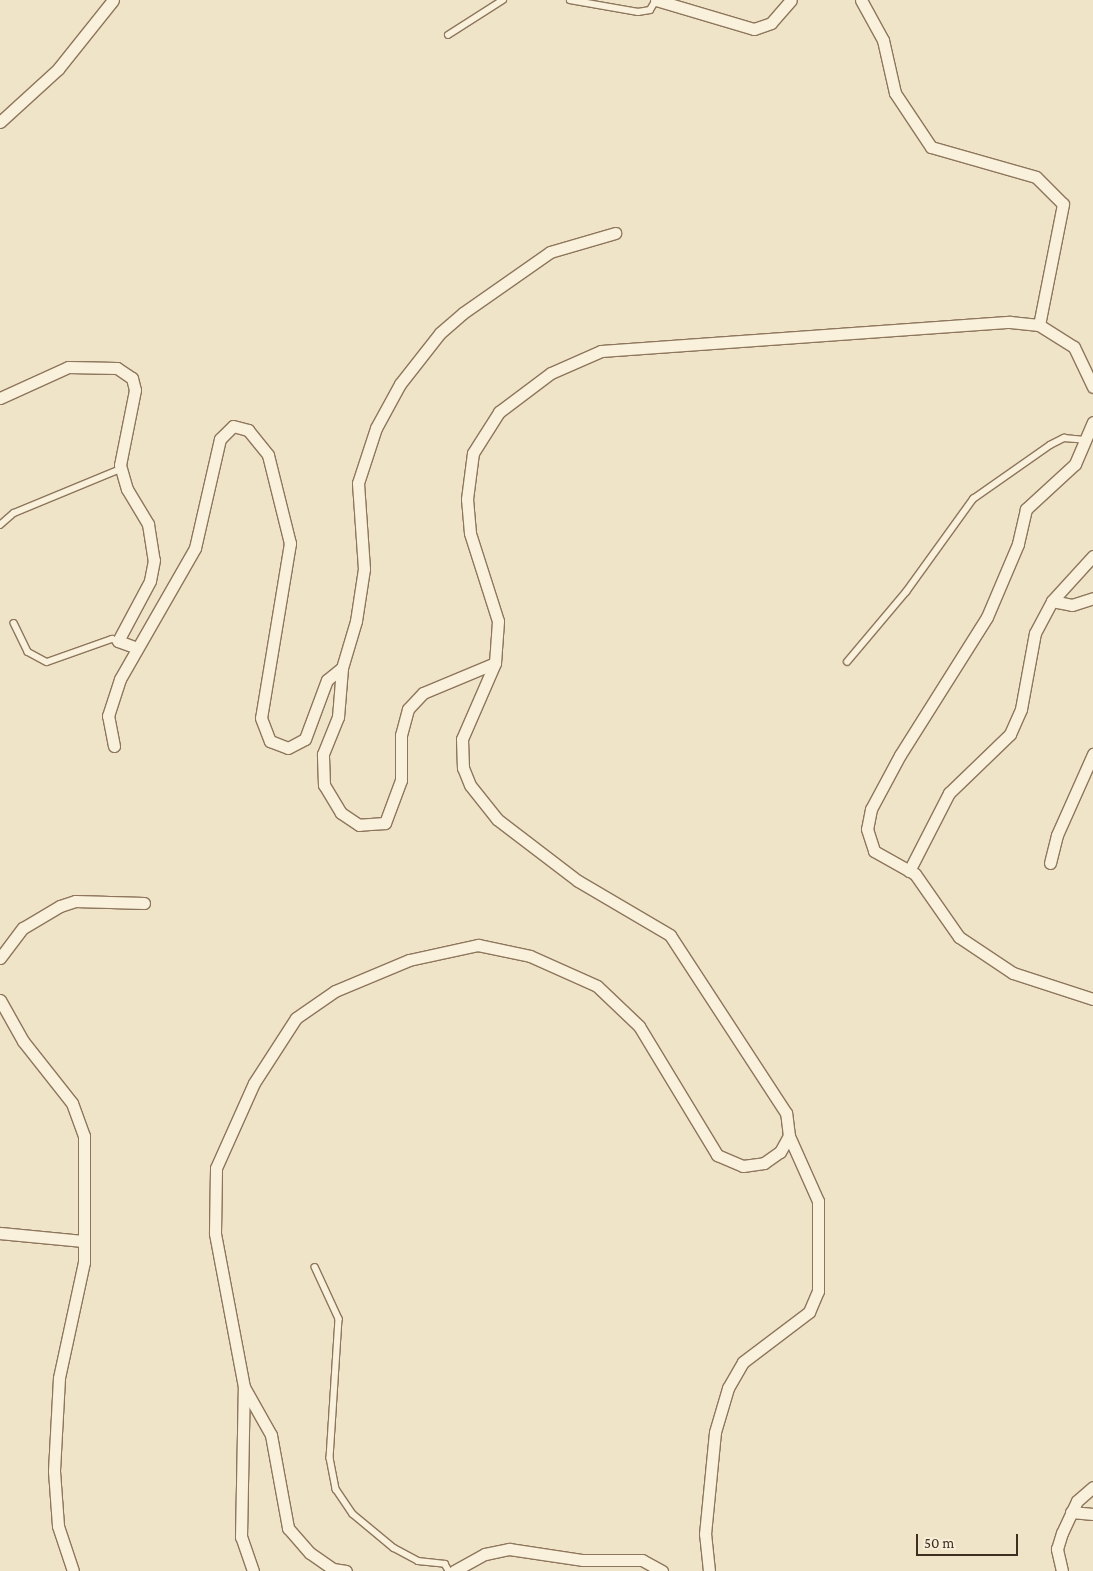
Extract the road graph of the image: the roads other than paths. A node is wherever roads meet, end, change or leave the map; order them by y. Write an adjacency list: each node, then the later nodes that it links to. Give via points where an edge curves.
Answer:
1 (113, 0): 8 (street, via 58,69)
2 (503, 0): 7 (lane)
3 (570, 0): 4 (lane, via 638,12 650,10)
4 (656, 0): 5 (street, via 754,29 771,23)
5 (791, 0)
6 (861, 0): 10 (street, via 883,40 895,93 931,147 1036,177 1063,204)
7 (448, 35)
8 (0, 122)
9 (615, 233): 25 (street, via 550,252 440,333 400,384 376,428 358,483 364,569 356,622)
10 (1039, 325): 11 (street, via 1074,347); 24 (street, via 1010,322 601,351 551,373 499,412 473,453 467,499 470,533 498,621)
11 (1093, 387)
12 (0, 398): 15 (street, via 68,367 123,369 132,378 135,390)
13 (1093, 422): 14 (street)
14 (1085, 440): 23 (lane, via 1064,438 1050,445 973,500 906,592); 29 (street, via 1075,464 1026,509 1018,544 987,617 871,809 868,843)
15 (121, 469): 16 (lane, via 14,513); 21 (street, via 127,489 148,524 154,554 150,581)
16 (0, 525)
17 (1093, 556): 19 (street)
18 (1093, 598): 19 (street, via 1072,606)
19 (1052, 601): 29 (street, via 1035,633 1016,722 995,753 948,793)
20 (14, 623): 21 (lane, via 28,652 47,662 112,639)
21 (118, 641): 22 (street)
22 (137, 648): 25 (street, via 196,548 220,439 224,430 238,425 248,430 268,455 290,543 261,718 270,742 288,748 305,739 328,680); 26 (street, via 120,679 108,716)
23 (847, 662)
24 (495, 664): 25 (street, via 423,693 408,709 401,735 401,780 395,805 385,823 373,827 341,813 324,786 322,754 338,717); 34 (street, via 462,739 464,768 470,785 496,819 578,881 670,935 786,1114)
25 (342, 668)
26 (114, 746)
27 (1093, 754): 28 (street, via 1057,835)
28 (1050, 863)
29 (909, 871): 32 (street, via 929,890 959,937 1013,972)
30 (144, 903): 31 (street, via 75,901 60,906 23,928)
31 (0, 958)
32 (1093, 999)
33 (0, 1000): 36 (street, via 23,1041 80,1119 85,1145)
34 (790, 1136): 38 (street, via 780,1152 764,1163 743,1166 717,1155 639,1026 596,986 530,956 478,945 409,960 335,991 296,1018 254,1083 216,1168 215,1233); 48 (street, via 818,1201 818,1291 809,1312 743,1362 728,1388 715,1432 705,1534)
35 (0, 1233): 36 (street)
36 (84, 1241): 42 (street, via 78,1305 59,1378 54,1471 58,1526)
37 (315, 1267): 45 (lane, via 339,1319 330,1458 336,1489 353,1514 394,1548 418,1561 435,1560)
38 (244, 1387): 43 (street, via 241,1536); 44 (street, via 270,1435 288,1528 310,1553 333,1569)
39 (1093, 1487): 40 (street, via 1076,1501)
40 (1071, 1512): 41 (street); 49 (street, via 1057,1550)
41 (1093, 1514)
42 (73, 1571)
43 (253, 1571)
44 (346, 1571)
45 (449, 1571)
46 (454, 1571): 47 (street, via 485,1554 509,1549 583,1560 642,1560)
47 (662, 1571)
48 (708, 1571)
49 (1062, 1571)

